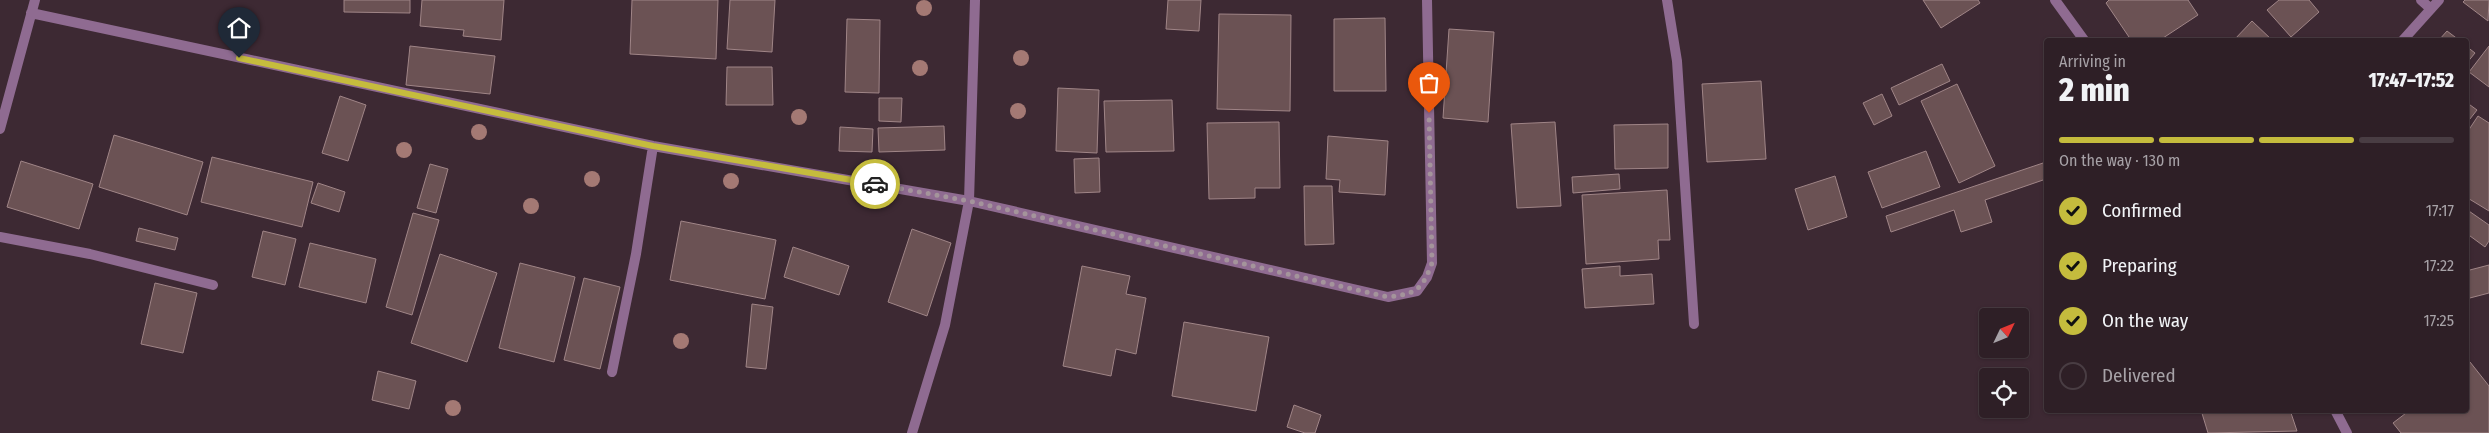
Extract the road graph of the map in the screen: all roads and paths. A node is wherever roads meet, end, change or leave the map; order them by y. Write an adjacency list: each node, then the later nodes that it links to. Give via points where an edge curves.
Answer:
1 (35, 0): 9 (street)
2 (975, 0): 14 (street)
3 (1427, 0): 14 (street, via 1432,263 1417,291 1388,297)
4 (1667, 0): 17 (street, via 1677,61)
5 (2055, 0): 10 (street)
6 (2422, 0): 8 (street)
7 (2440, 0): 8 (street)
8 (2432, 9): 11 (street)
9 (31, 13): 12 (street); 13 (street)
10 (2083, 38)
11 (2406, 38)
12 (0, 129)
13 (653, 146): 14 (street); 18 (street, via 636,254)
14 (969, 201): 20 (street, via 945,325)
15 (0, 237): 16 (street, via 90,254)
16 (213, 285)
17 (1694, 324)
18 (612, 372)
19 (2337, 413): 21 (street)
20 (912, 433)
21 (2347, 433)

